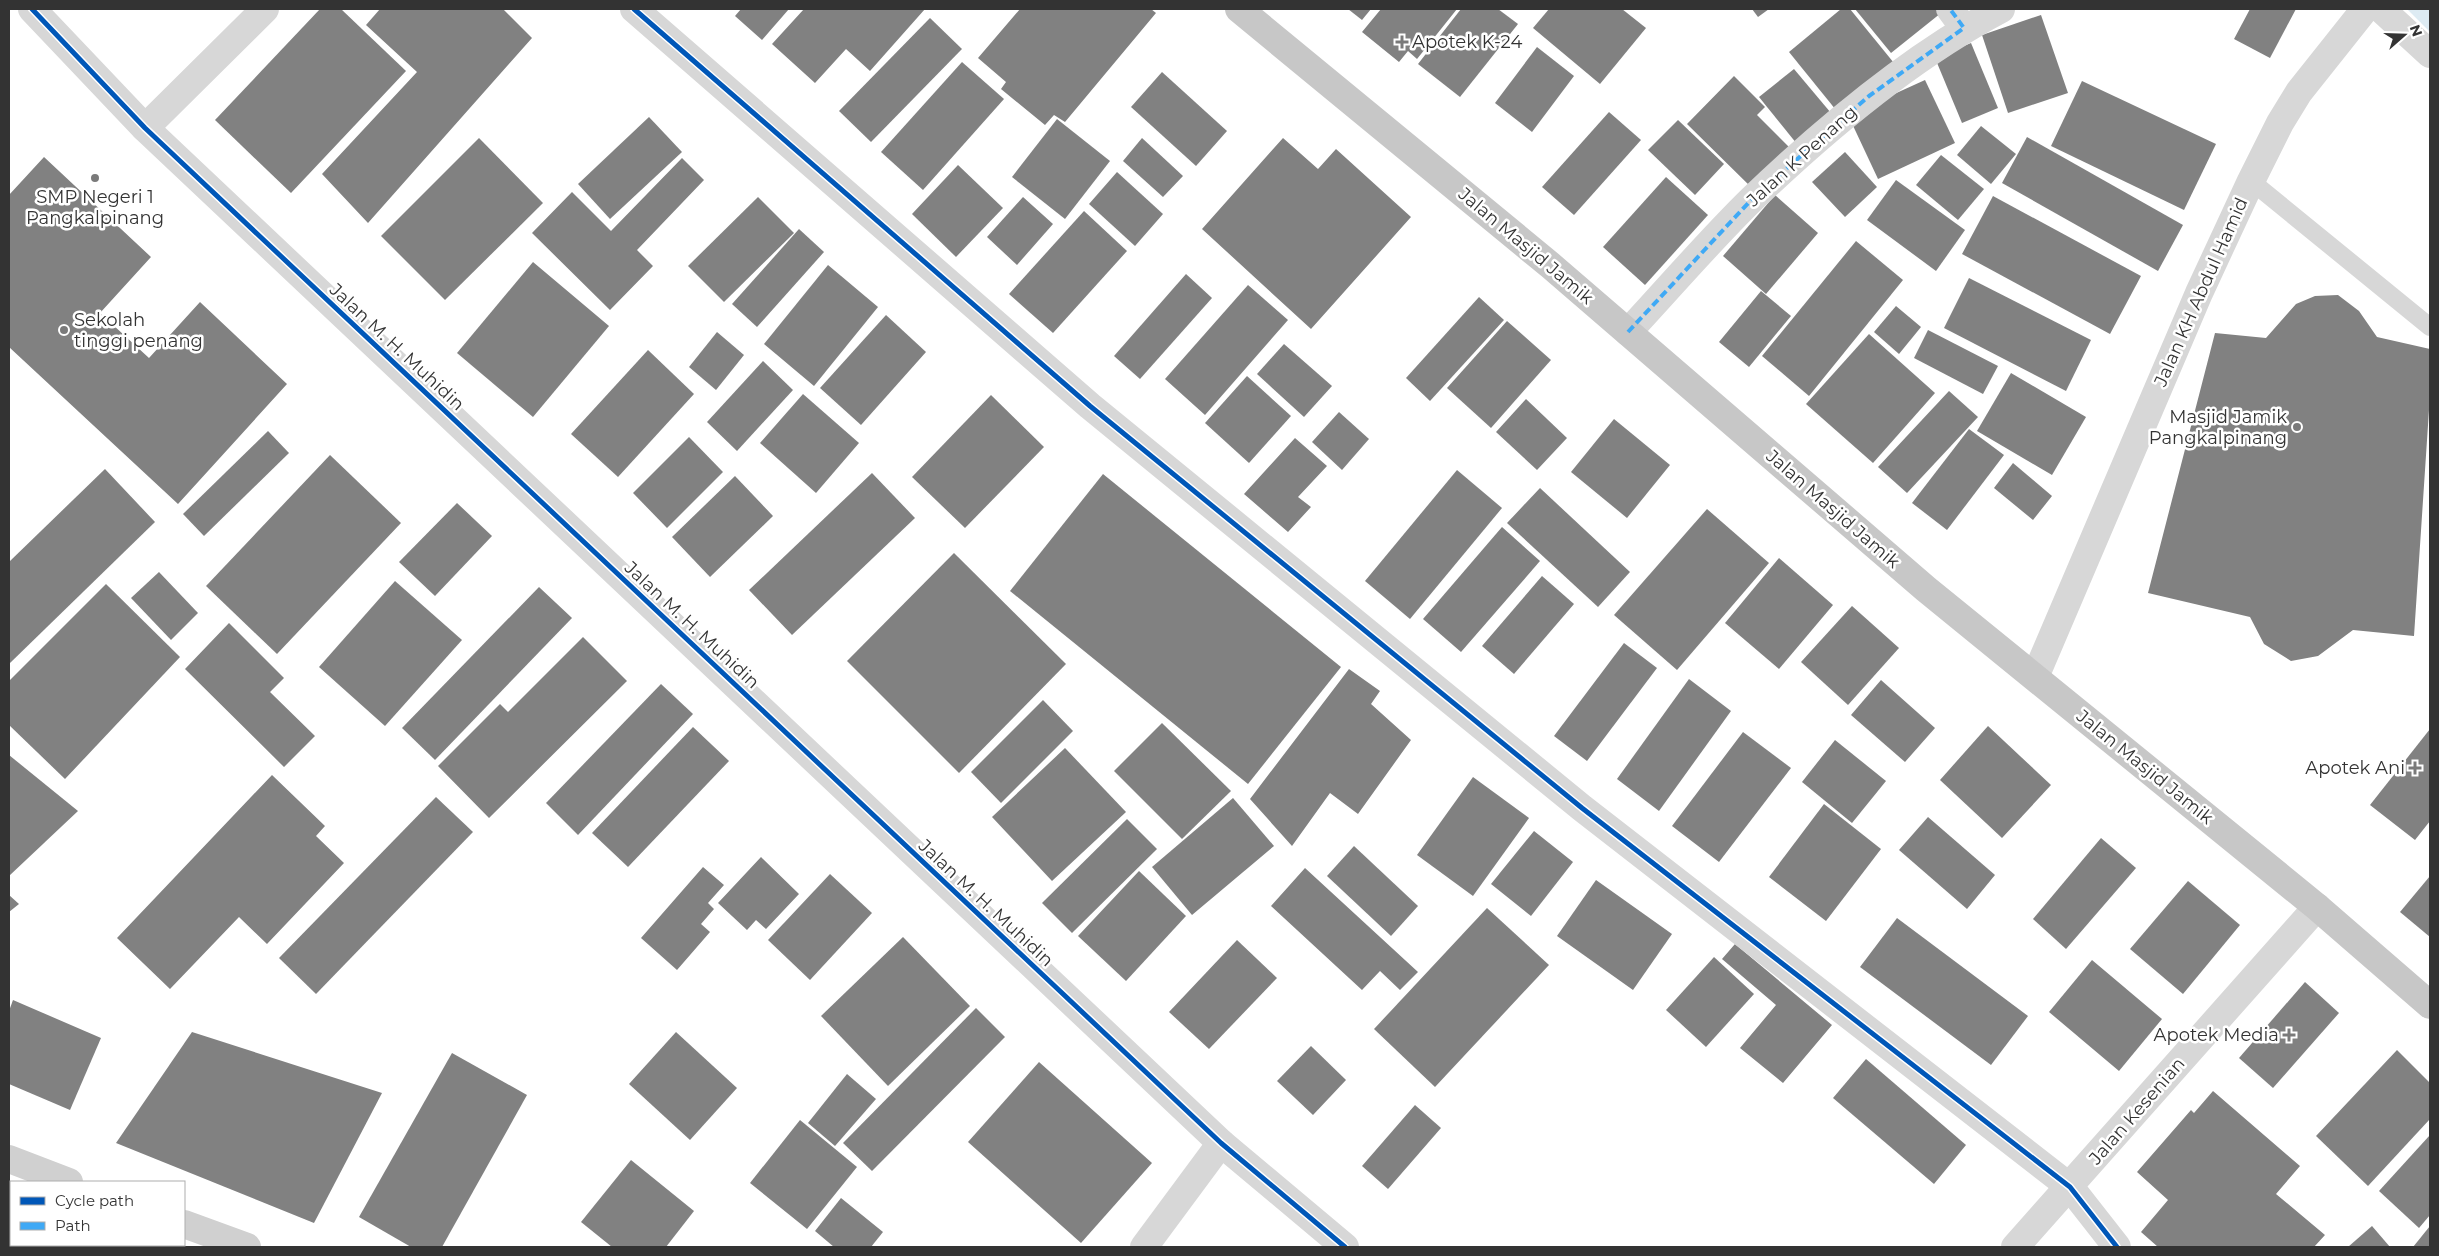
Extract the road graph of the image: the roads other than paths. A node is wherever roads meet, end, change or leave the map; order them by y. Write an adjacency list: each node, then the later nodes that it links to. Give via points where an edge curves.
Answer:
1 (32, 9): 10 (street, Jalan M. H. Muhidin)
2 (265, 9): 10 (street)
3 (634, 9): 21 (street, via 1113,425 1582,808)
4 (1239, 9): 13 (highway, Jalan Masjid Jamik)
5 (2001, 9): 8 (street, Jalan K Penang)
6 (2365, 9): 11 (street, Jalan KH Abdul Hamid, via 2299,92)
7 (2381, 9): 9 (street)
8 (1957, 18): 13 (street, Jalan K Penang, via 1752,199)
9 (2430, 54)
10 (145, 128): 17 (street, Jalan M. H. Muhidin)
11 (2251, 180): 12 (lane); 14 (street, Jalan KH Abdul Hamid, via 2199,293)
12 (2430, 327)
13 (1628, 332): 14 (highway, Jalan Masjid Jamik, via 1926,589)
14 (2035, 677): 15 (highway, Jalan Masjid Jamik)
15 (2317, 907): 16 (highway, Jalan Masjid Jamik); 21 (street, Jalan Kesenian)
16 (2430, 1005)
17 (1221, 1143): 24 (street); 25 (street, Jalan M. H. Muhidin)
18 (9, 1159): 19 (main road)
19 (34, 1176): 20 (main road)
20 (63, 1181)
21 (2070, 1187): 26 (street, Jalan Kesenian); 27 (street)
22 (185, 1224): 23 (main road)
23 (247, 1247)
24 (1144, 1247)
25 (1345, 1247)
26 (2015, 1247)
27 (2117, 1247)

